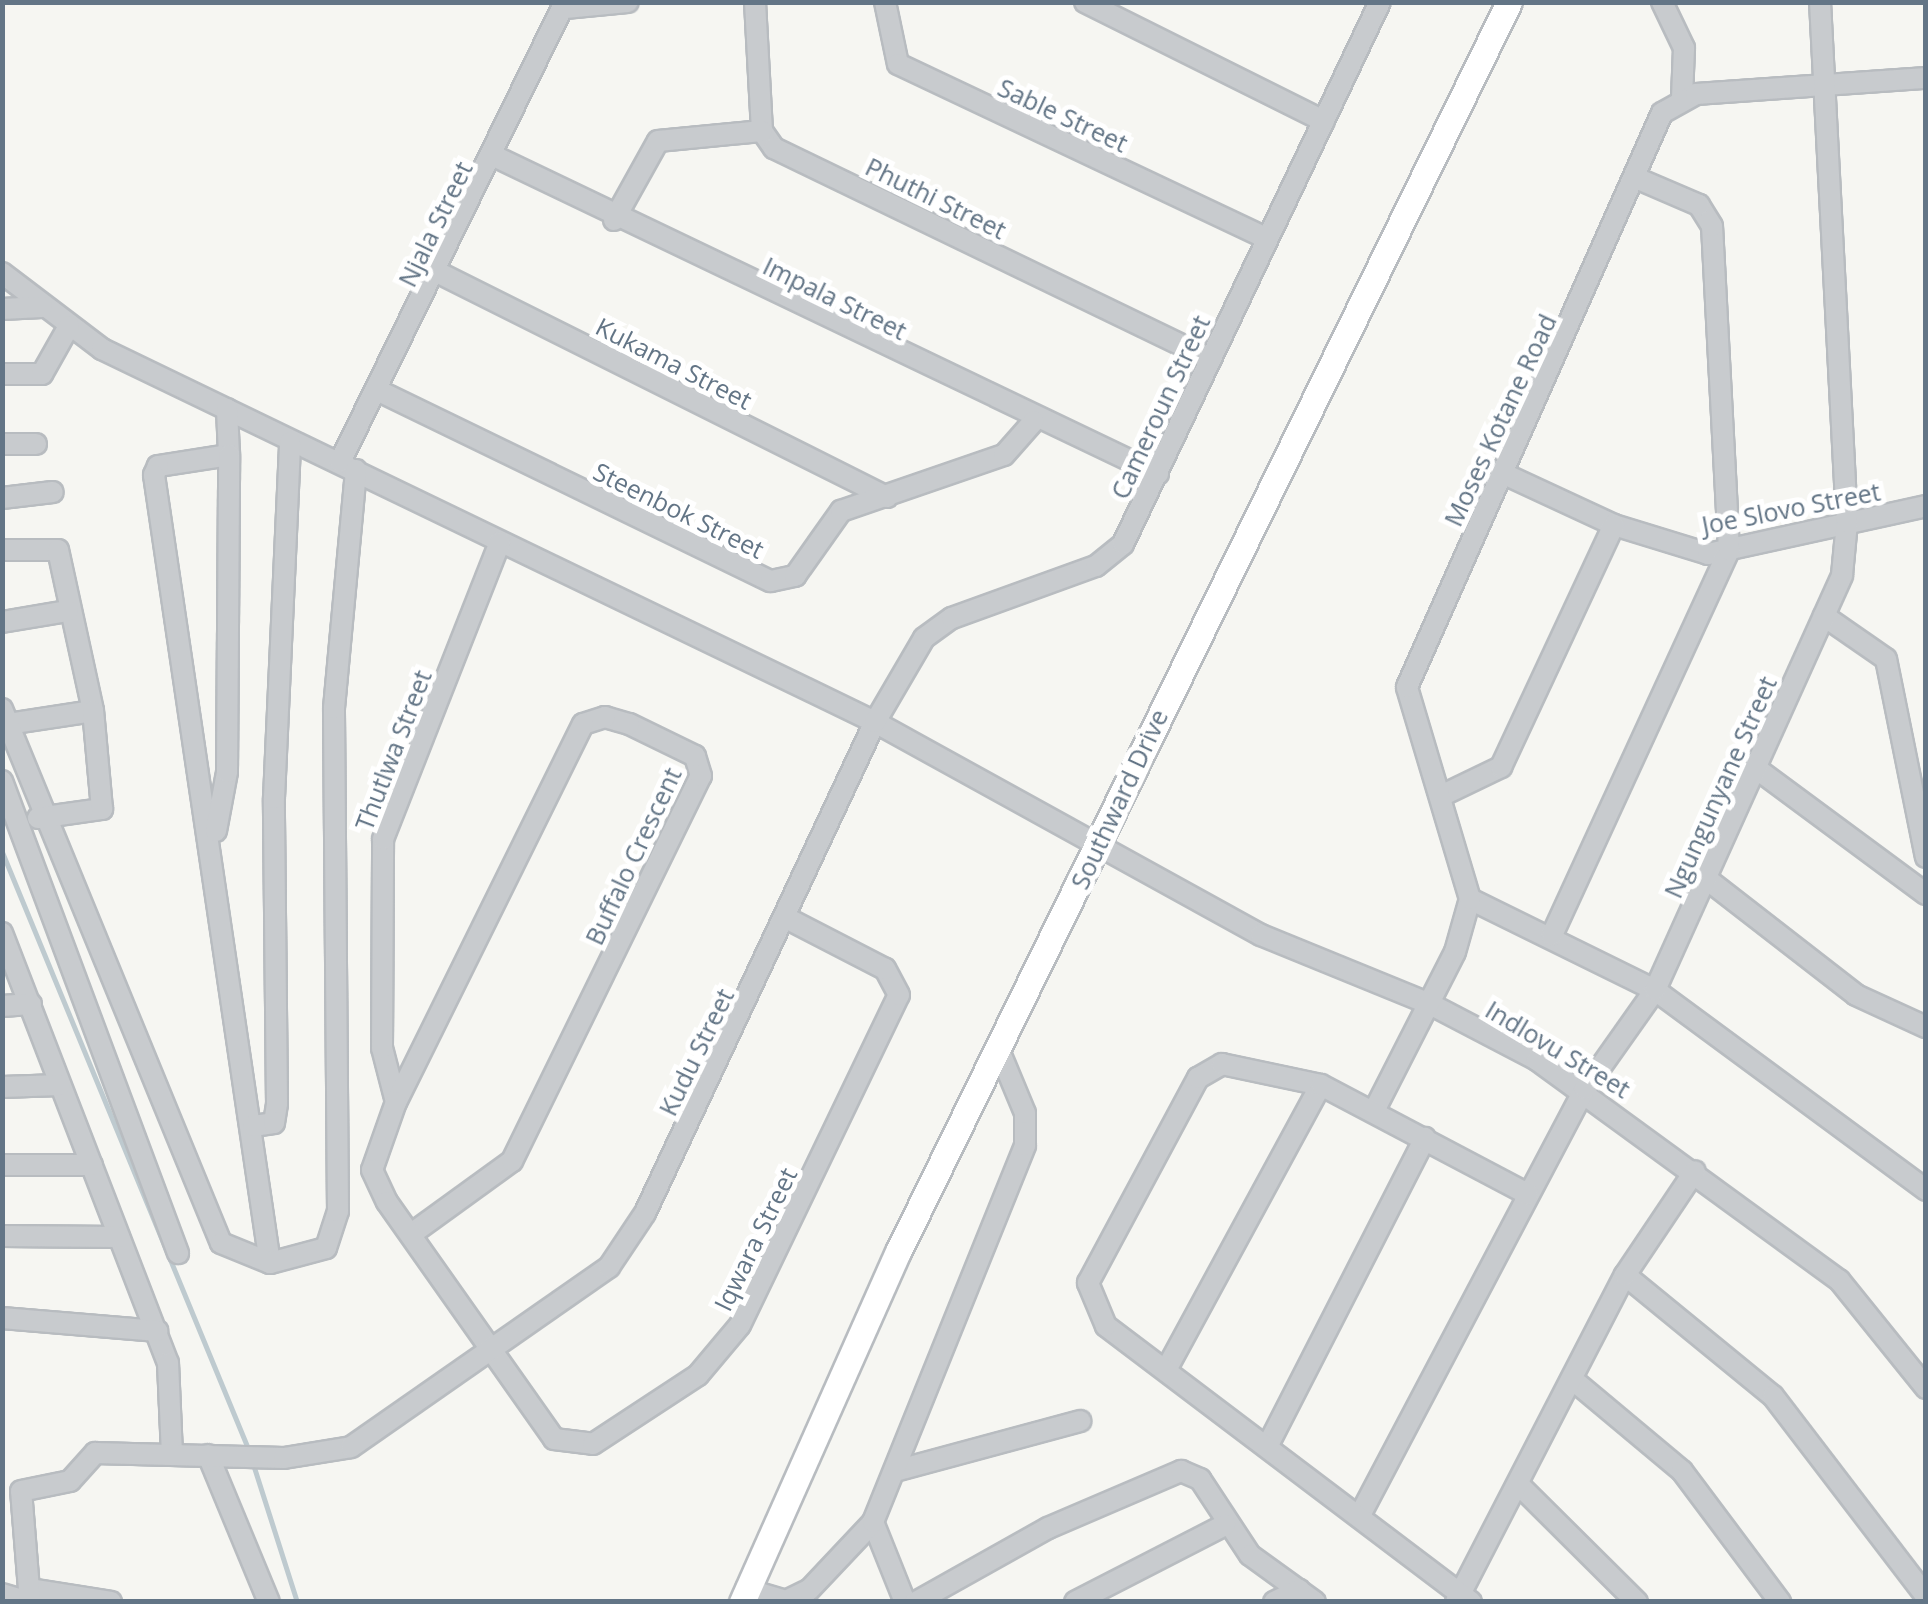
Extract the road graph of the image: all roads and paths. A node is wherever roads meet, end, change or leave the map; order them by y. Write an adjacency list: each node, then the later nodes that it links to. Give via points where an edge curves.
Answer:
1 (628, 2): 9 (street)
2 (755, 2): 14 (street)
3 (885, 2): 18 (street, Sable Street, via 898,64)
4 (1085, 2): 13 (street)
5 (1380, 2): 13 (street, Cameroun Street)
6 (1508, 2): 57 (main road, Southward Drive)
7 (1662, 2): 12 (street, via 1684,48)
8 (1820, 2): 11 (street, Ngungunyane Street)
9 (565, 6): 15 (street, Njala Street)
10 (1926, 78): 11 (street)
11 (1823, 86): 12 (street); 40 (street, Ngungunyane Street)
12 (1682, 98): 16 (street, Moses Kotane Road, via 1662,113)
13 (1324, 121): 18 (street, Cameroun Street)
14 (762, 131): 17 (street, via 658,142); 24 (street, Phuthi Street, via 774,148)
15 (496, 157): 17 (street, Impala Street); 19 (street, Njala Street)
16 (1636, 178): 34 (street, Moses Kotane Road); 44 (street, via 1699,205 1712,226)
17 (614, 220): 28 (street, Impala Street)
18 (1266, 238): 24 (street, Cameroun Street)
19 (439, 273): 26 (street, Njala Street); 37 (street, Kukama Street)
20 (2, 274): 22 (street, Indlovu Street)
21 (2, 308): 22 (street)
22 (42, 308): 23 (street, Indlovu Street)
23 (69, 326): 25 (street, via 42,374); 27 (street, Indlovu Street)
24 (1210, 360): 35 (street, Cameroun Street)
25 (2, 374)
26 (381, 392): 33 (street, Njala Street); 37 (street, Steenbok Street, via 771,581 795,576 828,520)
27 (227, 409): 29 (street, Indlovu Street); 32 (street)
28 (1034, 421): 35 (street, Impala Street); 37 (street, Steenbok Street, via 1004,455)
29 (290, 442): 33 (street, Indlovu Street); 77 (street, via 274,798 277,1103 274,1122)
30 (2, 444): 31 (street)
31 (36, 444)
32 (229, 455): 56 (street, via 227,772); 56 (street, via 154,472 181,698)
33 (348, 466): 42 (street, Indlovu Street); 83 (street, via 334,708)
34 (1502, 473): 41 (street, Joe Slovo Street); 53 (street, Moses Kotane Road, via 1407,686)
35 (1158, 474): 50 (street, Cameroun Street, via 1110,558 930,630)
36 (54, 492): 38 (street)
37 (887, 497)
38 (2, 498)
39 (1926, 506): 40 (street, Joe Slovo Street)
40 (1847, 522): 44 (street, Joe Slovo Street); 46 (street, Ngungunyane Street, via 1845,561)
41 (1614, 525): 44 (street, Joe Slovo Street, via 1692,553); 53 (street, via 1501,767)
42 (500, 542): 50 (street, Indlovu Street); 75 (street, Thutlwa Street, via 383,839 382,1048)
43 (2, 550): 45 (street, via 58,550)
44 (1729, 550): 64 (street)
45 (68, 611): 47 (street); 48 (street)
46 (1824, 616): 51 (street, Ngungunyane Street); 58 (street, via 1886,659)
47 (2, 622)
48 (93, 711): 49 (street); 54 (street, via 102,810)
49 (5, 719): 54 (street)
50 (875, 722): 57 (street, Indlovu Street); 62 (street, Kudu Street)
51 (1757, 769): 59 (street, Ngungunyane Street); 60 (street)
52 (2, 781): 55 (street)
53 (1442, 796): 61 (street, Moses Kotane Road)
54 (50, 816): 55 (street); 90 (street, via 221,1242)
55 (18, 820): 89 (street)
56 (213, 843): 77 (street)
57 (1098, 846): 67 (street, Indlovu Street, via 1262,935); 70 (main road, Southward Drive)
58 (1926, 857)
59 (1708, 880): 65 (street, Ngungunyane Street); 69 (street, via 1856,995)
60 (1926, 894)
61 (1470, 899): 64 (street); 67 (street)
62 (788, 919): 94 (street, Kudu Street, via 628,1243 586,1286); 94 (street, Iqwara Street, via 885,969 899,995 730,1343 698,1374 580,1447 546,1430)
63 (3, 936): 66 (street)
64 (1552, 936): 65 (street)
65 (1655, 990): 74 (street, Ngungunyane Street); 84 (street)
66 (31, 1004): 68 (street); 71 (street)
67 (1430, 1004): 74 (street, Indlovu Street); 76 (street)
68 (2, 1006)
69 (1926, 1027)
70 (998, 1048): 102 (street, via 1025,1113 1025,1146); 108 (main road, Southward Drive)
71 (60, 1084): 73 (street); 80 (street)
72 (1321, 1085): 76 (street); 95 (street); 95 (street, via 1222,1064 1198,1078 1180,1109 1088,1282 1106,1326)
73 (2, 1087)
74 (1585, 1089): 81 (street, Indlovu Street); 85 (street, Ngungunyane Street)
75 (396, 1102): 82 (street, Buffalo Crescent); 86 (street, Buffalo Crescent, via 584,724 617,720 700,761 512,1162)
76 (1374, 1110): 78 (street)
77 (253, 1126): 90 (street)
78 (1425, 1138): 85 (street); 99 (street)
79 (2, 1165): 80 (street)
80 (92, 1165): 88 (street)
81 (1695, 1171): 91 (street); 97 (street, Indlovu Street, via 1839,1280)
82 (374, 1179): 83 (street); 86 (street)
83 (337, 1182): 90 (street, via 332,1242)
84 (1926, 1190)
85 (1528, 1194): 104 (street, Ngungunyane Street)
86 (414, 1232): 94 (street)
87 (2, 1236): 88 (street)
88 (119, 1237): 93 (street)
89 (178, 1253)
90 (270, 1262)
91 (1625, 1275): 96 (street); 110 (street, via 1773,1396)
92 (2, 1318): 93 (street)
93 (157, 1332): 100 (street, via 170,1377)
94 (492, 1351): 101 (street, Kudu Street, via 351,1447 284,1458)
95 (1166, 1370): 99 (street)
96 (1572, 1380): 103 (street); 121 (street, via 1682,1471)
97 (1926, 1388)
98 (1080, 1421): 102 (street)
99 (1268, 1445): 104 (street)
100 (172, 1454): 101 (street, Kudu Street); 111 (street, Kudu Street, via 95,1453 70,1481 20,1491)
101 (216, 1456): 115 (street)
102 (895, 1471): 105 (street)
103 (1518, 1484): 112 (street); 120 (street)
104 (1360, 1517): 112 (street)
105 (872, 1522): 113 (street, via 842,1564); 116 (street)
106 (1224, 1525): 109 (street); 117 (street, via 1200,1480 1182,1472 1048,1528); 118 (street)
107 (2, 1594): 111 (street)
108 (744, 1595): 113 (street)
109 (1307, 1596): 119 (street)
110 (1926, 1596)
111 (29, 1597): 114 (street)
112 (1462, 1599)
113 (787, 1601)
114 (112, 1602)
115 (269, 1602)
116 (905, 1602)
117 (916, 1602)
118 (1075, 1602)
119 (1274, 1602)
120 (1637, 1602)
121 (1780, 1602)

